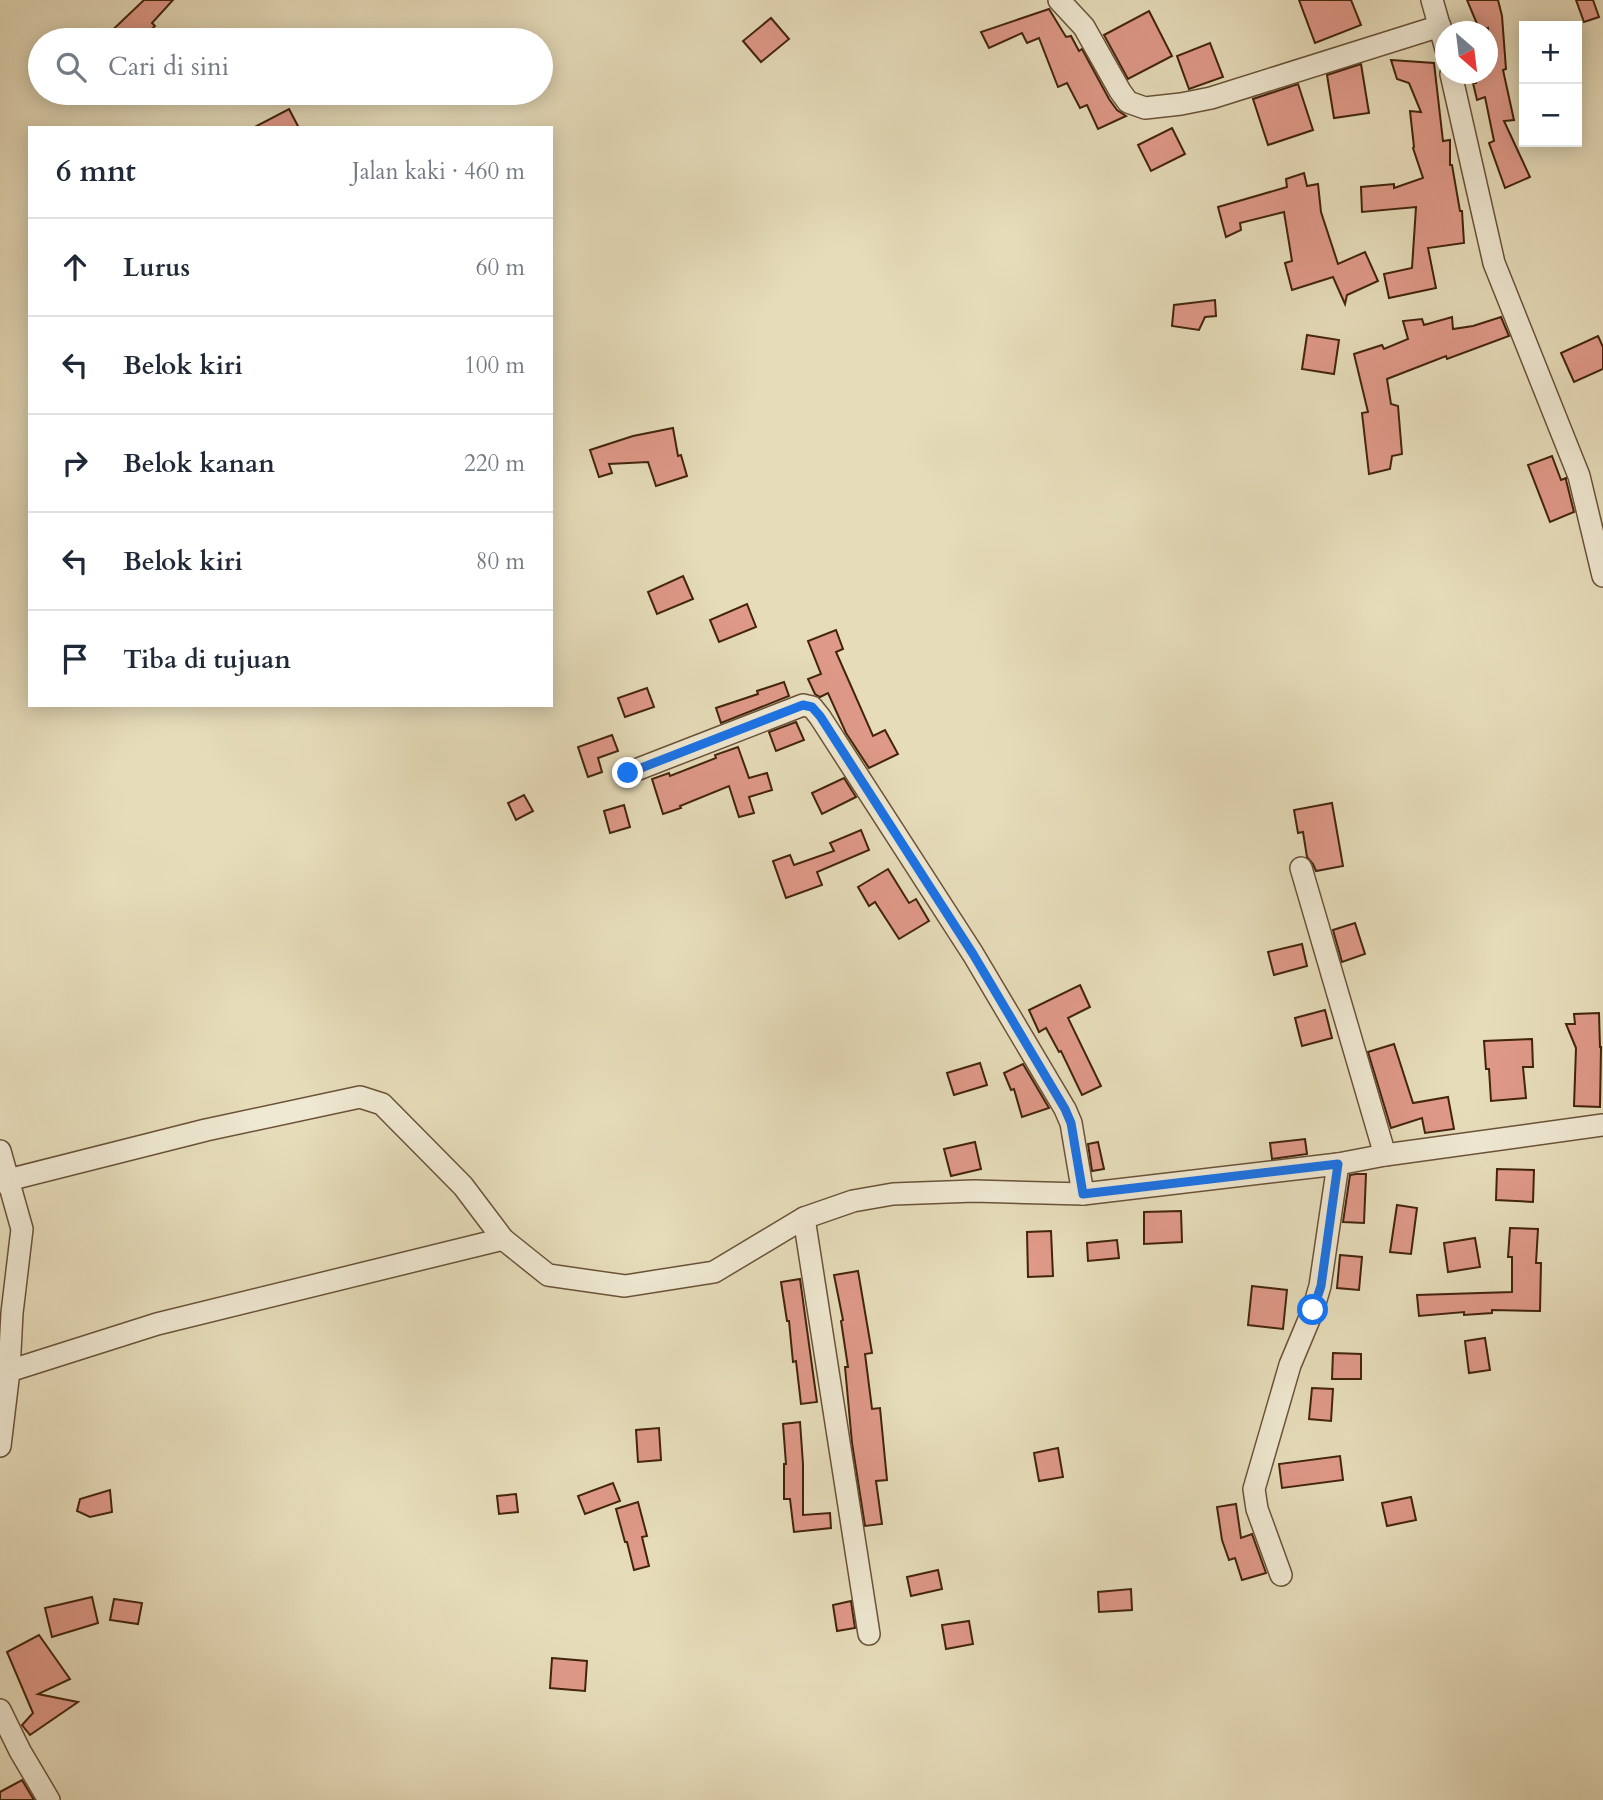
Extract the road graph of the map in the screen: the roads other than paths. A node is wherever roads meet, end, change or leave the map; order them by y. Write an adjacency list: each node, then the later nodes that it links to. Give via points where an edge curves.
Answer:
1 (1059, 0): 4 (street, via 1084,27 1128,102 1145,108 1211,98)
2 (1432, 0): 3 (street)
3 (1438, 21)
4 (1435, 28)
5 (1453, 84): 6 (street, via 1494,263 1579,476)
6 (1603, 576)
7 (628, 773): 14 (street, via 803,705 812,707 973,954 1065,1109)
8 (1301, 869): 11 (street)
9 (1603, 1125): 11 (street)
10 (0, 1151): 13 (street)
11 (1385, 1155): 12 (street)
12 (1338, 1164): 14 (street); 19 (street, via 1321,1286 1290,1365 1254,1489)
13 (4, 1181): 16 (street, via 360,1097 382,1104 463,1186); 17 (street, via 22,1229)
14 (1083, 1194): 15 (street, via 893,1194)
15 (804, 1218): 16 (street, via 714,1272 625,1286 548,1275); 20 (street)
16 (503, 1239): 17 (street, via 158,1324)
17 (9, 1371): 18 (street)
18 (0, 1446)
19 (1281, 1575)
20 (869, 1634)
21 (0, 1710): 22 (street)
22 (49, 1800)

